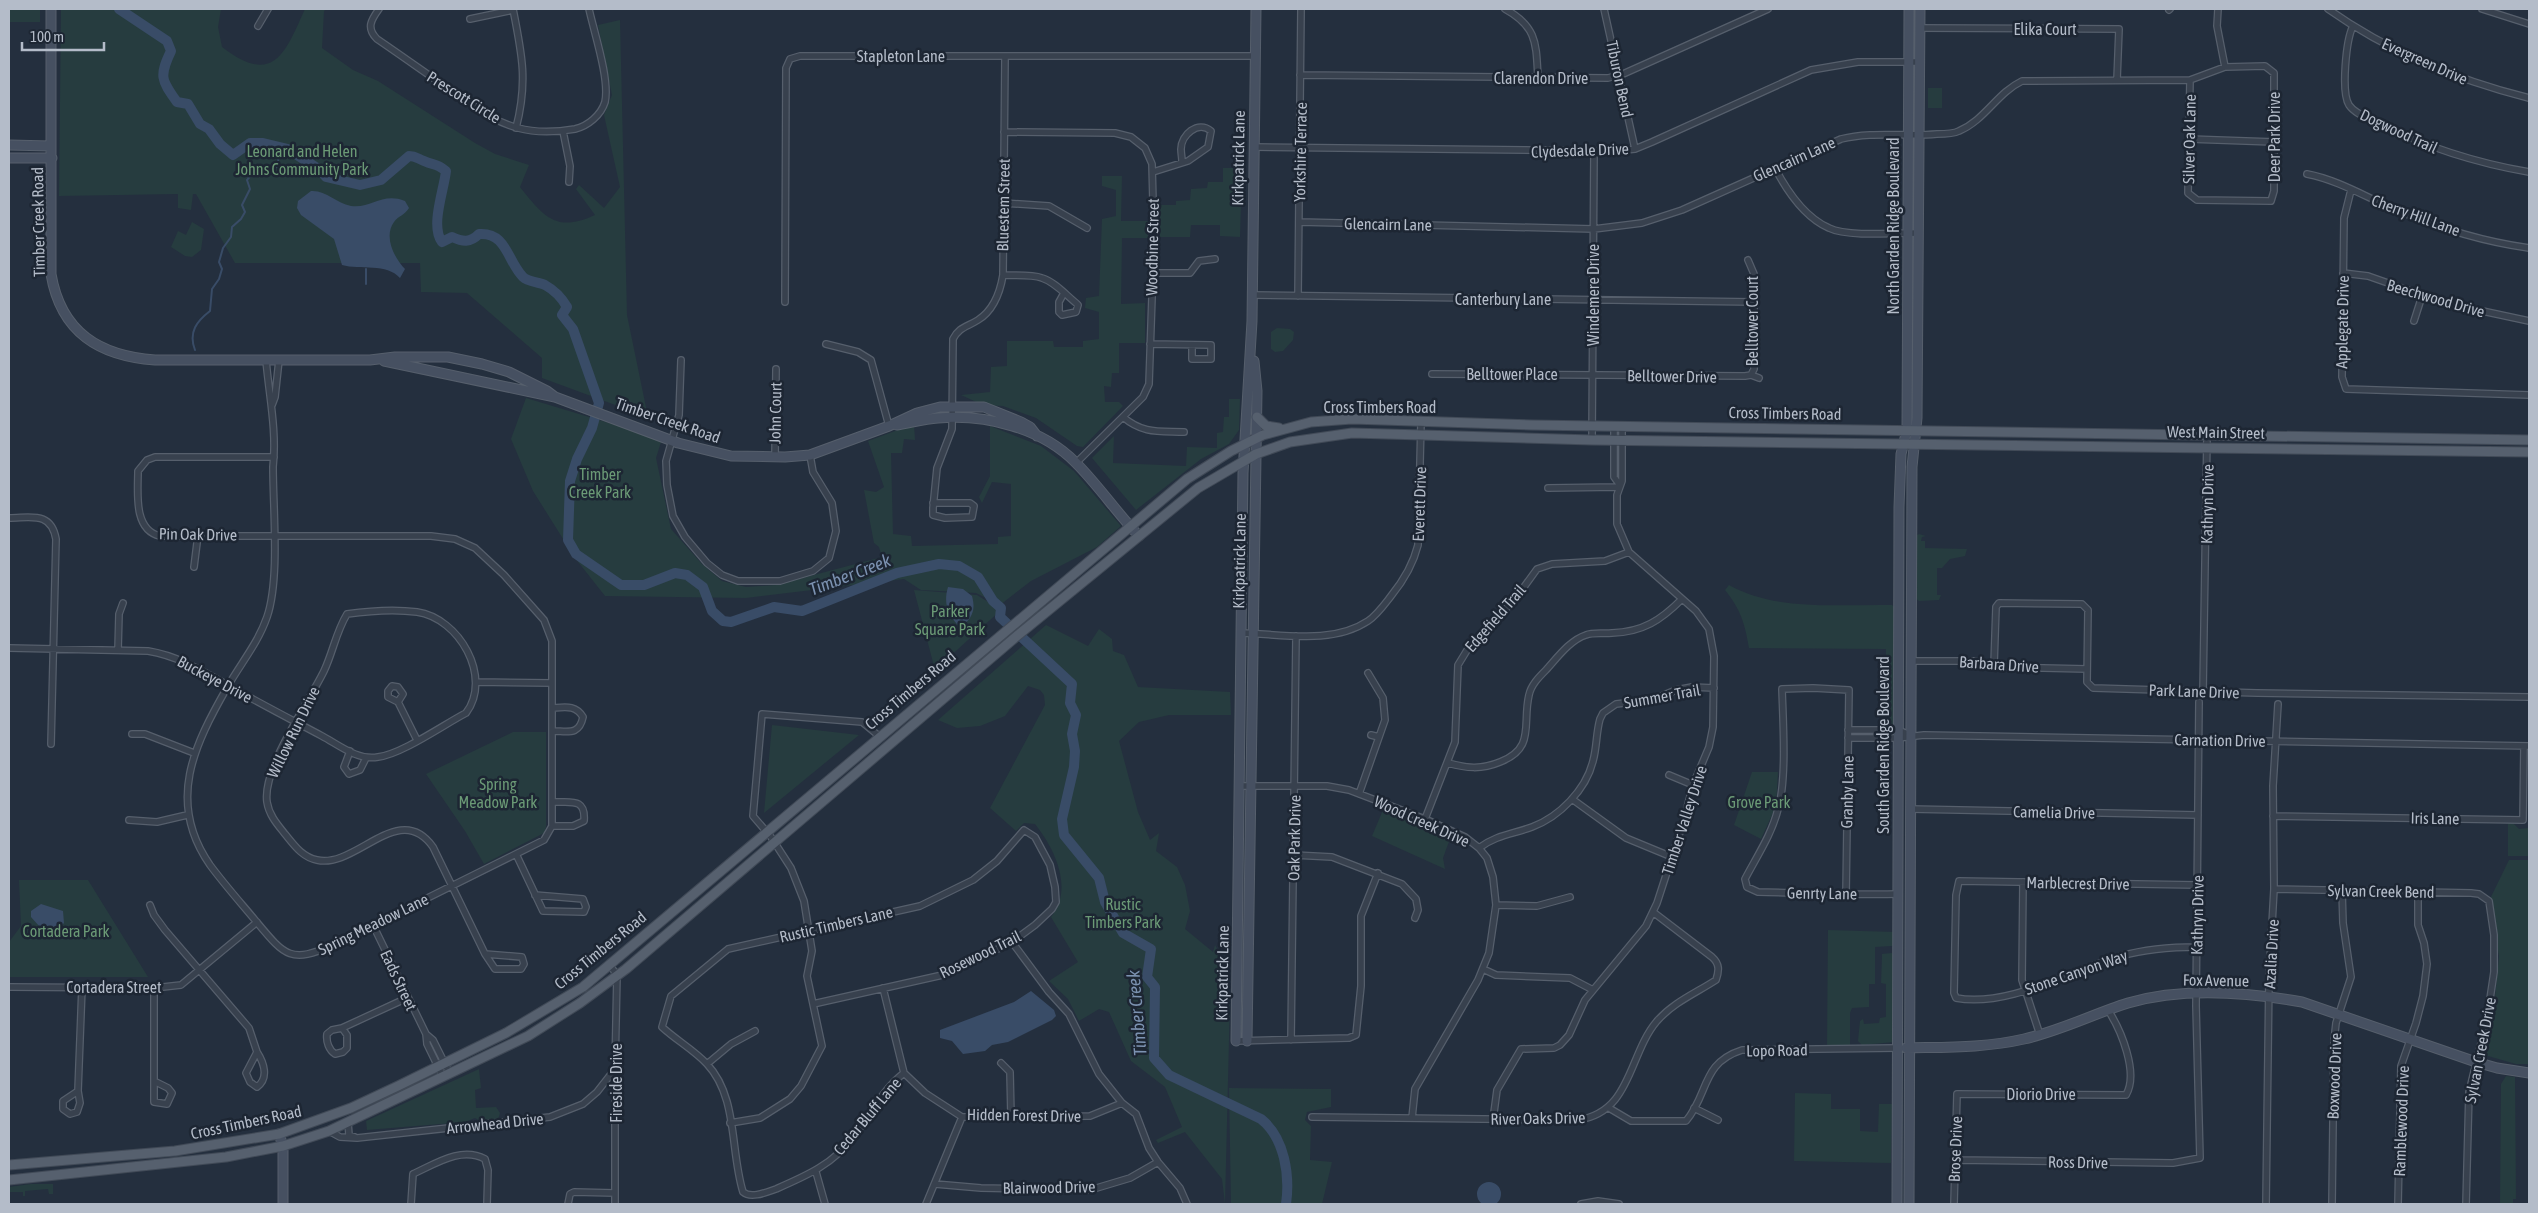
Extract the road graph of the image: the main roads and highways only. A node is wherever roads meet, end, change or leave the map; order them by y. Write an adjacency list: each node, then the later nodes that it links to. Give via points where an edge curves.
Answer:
1 (1257, 417): 4 (main road, via 1266,426)
2 (1376, 420): 3 (main road, Cross Timbers Road); 4 (main road, Cross Timbers Road, via 1327,420); 9 (main road)
3 (1499, 424): 5 (main road, Cross Timbers Road); 10 (main road)
4 (1289, 427): 21 (main road, Cross Timbers Road, via 1246,443 1187,479)
5 (1726, 427): 6 (main road, Cross Timbers Road); 13 (main road)
6 (1800, 428): 7 (main road, Cross Timbers Road); 15 (main road)
7 (1912, 430): 8 (main road, West Main Street)
8 (2060, 433): 11 (main road, West Main Street); 17 (main road)
9 (1376, 434): 10 (main road, Cross Timbers Road); 22 (main road, Cross Timbers Road, via 1352,433 1290,442 1256,454 1198,488 1036,620)
10 (1498, 436): 13 (main road, Cross Timbers Road)
11 (2324, 437): 12 (main road, West Main Street); 18 (main road)
12 (2420, 438): 14 (main road, West Main Street); 19 (main road)
13 (1727, 440): 15 (main road, Cross Timbers Road)
14 (2529, 440)
15 (1800, 441): 16 (main road, Cross Timbers Road)
16 (1903, 443): 17 (main road, West Main Street)
17 (2060, 445): 18 (main road, West Main Street)
18 (2324, 448): 19 (main road, West Main Street)
19 (2420, 450): 20 (main road, West Main Street)
20 (2529, 452)
21 (879, 736): 22 (main road); 23 (main road, Cross Timbers Road, via 583,987 550,1009 351,1108 279,1134)
22 (888, 748): 25 (main road, Cross Timbers Road, via 617,975 537,1031 329,1131 283,1146 226,1158)
23 (206, 1148): 24 (main road, Cross Timbers Road); 25 (main road, via 179,1156)
24 (87, 1159): 26 (main road, Cross Timbers Road); 27 (main road)
25 (180, 1163): 27 (main road, Cross Timbers Road)
26 (9, 1164)
27 (89, 1172): 28 (main road, Cross Timbers Road)
28 (9, 1180)

